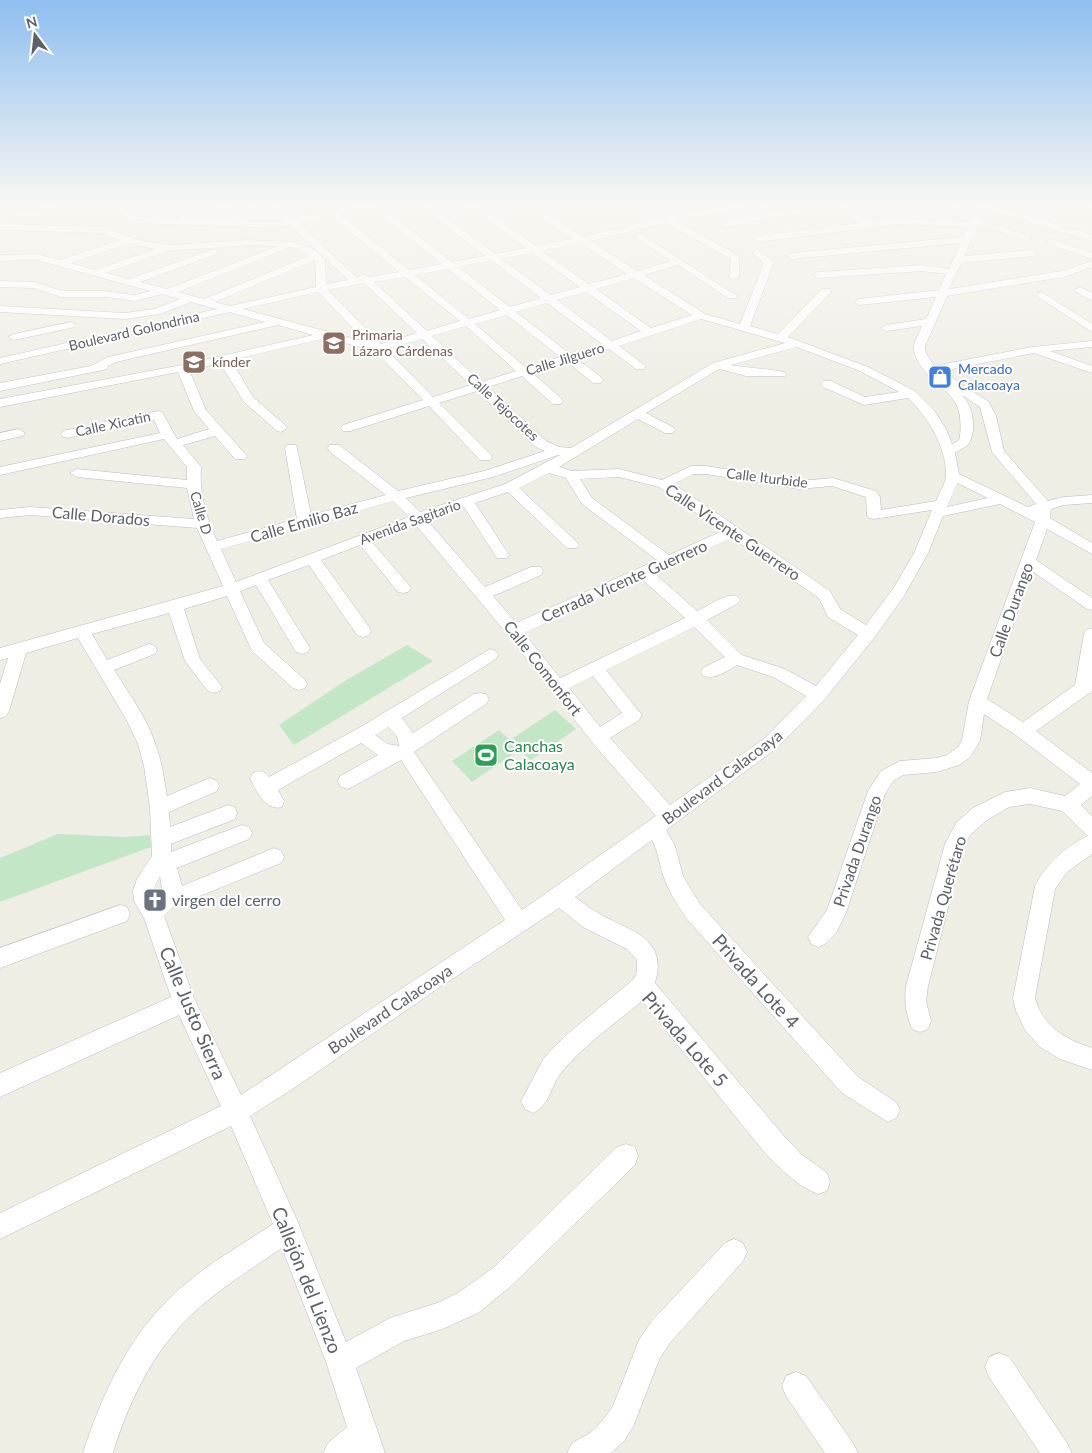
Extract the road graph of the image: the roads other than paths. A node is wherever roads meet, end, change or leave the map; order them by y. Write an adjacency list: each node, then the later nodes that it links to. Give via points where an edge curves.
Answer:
1 (952, 272): 31 (street)
2 (95, 273): 24 (street)
3 (156, 273): 24 (street)
4 (214, 273): 29 (street)
5 (276, 273): 37 (street)
6 (322, 273): 26 (street)
7 (353, 273): 23 (street, Calle Tejocotes)
8 (396, 273): 23 (street, Boulevard Golondrina)
9 (407, 273): 45 (street)
10 (461, 273): 41 (street)
11 (514, 273): 36 (street)
12 (566, 273): 27 (street)
13 (632, 273): 21 (street)
14 (645, 273): 21 (street)
15 (696, 273): 33 (street)
16 (734, 273): 22 (street)
17 (765, 273): 47 (street)
18 (851, 273): 20 (street)
19 (1068, 273): 31 (street)
20 (818, 275)
21 (636, 276): 27 (street); 42 (street)
22 (734, 277)
23 (361, 280): 26 (street, Boulevard Golondrina); 53 (street, Calle Tejocotes)
24 (130, 282): 29 (street)
25 (0, 284): 29 (street, via 35,285 61,294 105,294 128,298)
26 (321, 289): 40 (street, Boulevard Golondrina); 49 (street)
27 (589, 289): 36 (street); 51 (street)
28 (1080, 290): 34 (street)
29 (165, 291): 35 (street)
30 (826, 291): 54 (street)
31 (943, 292): 38 (street); 44 (street)
32 (1042, 294): 50 (street)
33 (732, 296)
34 (1092, 298)
35 (188, 299): 37 (street); 39 (street, via 156,312 125,316)
36 (550, 301): 41 (street); 57 (street)
37 (204, 302): 40 (street)
38 (859, 302)
39 (0, 309)
40 (232, 310): 43 (street); 58 (street, Boulevard Golondrina)
41 (511, 312): 45 (street); 61 (street)
42 (701, 316): 47 (street); 51 (street, Calle Jilguero)
43 (278, 322): 52 (street); 68 (street, via 112,360)
44 (928, 322): 48 (street); 69 (street, via 919,351)
45 (470, 324): 53 (street); 70 (street)
46 (71, 325): 58 (street)
47 (744, 328): 54 (street)
48 (886, 328)
49 (359, 329): 52 (street, via 349,335); 60 (street)
50 (1092, 329)
51 (649, 332): 57 (street, Calle Jilguero)
52 (326, 335): 60 (street); 62 (street)
53 (427, 336): 60 (street); 75 (street, Calle Tejocotes)
54 (781, 337): 55 (street)
55 (798, 343): 64 (street, Avenida Sagitario); 77 (street, via 864,369)
56 (1092, 344): 59 (street)
57 (609, 345): 61 (street, Calle Jilguero); 65 (street)
58 (9, 347)
59 (1038, 348): 67 (street); 69 (street)
60 (381, 350): 78 (street)
61 (568, 358): 70 (street, Calle Jilguero); 72 (street)
62 (224, 359): 66 (street); 83 (street, via 243,393)
63 (138, 361): 68 (street)
64 (717, 365): 71 (street, via 746,372); 81 (street, Avenida Sagitario)
65 (640, 367)
66 (182, 368): 80 (street); 85 (street, via 197,405)
67 (1091, 368): 74 (street)
68 (94, 369): 76 (street)
69 (932, 370): 94 (street, via 961,401 967,416 965,440); 112 (street, via 986,405 991,414 998,452)
70 (524, 372): 75 (street, Calle Jilguero); 79 (street)
71 (781, 374)
72 (597, 380)
73 (827, 384): 77 (street, via 864,401)
74 (1092, 384)
75 (480, 385): 78 (street, Calle Jilguero); 93 (street, Calle Tejocotes, via 541,444)
76 (0, 387)
77 (911, 394): 94 (street, via 930,413)
78 (430, 401): 84 (street, Calle Jilguero); 97 (street)
79 (557, 401)
80 (0, 403)
81 (638, 414): 86 (street); 95 (street, Avenida Sagitario)
82 (158, 415): 88 (street, Calle Xicatin); 90 (street, Calle D)
83 (282, 428)
84 (348, 428)
85 (217, 430): 90 (street); 96 (street)
86 (670, 430)
87 (18, 433): 89 (street)
88 (67, 434)
89 (0, 437)
90 (171, 440): 99 (street); 104 (street, Calle D, via 194,466)
91 (291, 448): 115 (street)
92 (334, 448): 106 (street, Calle Comonfort)
93 (557, 451): 95 (street); 106 (street, Calle Emilio Baz, via 488,474)
94 (948, 451): 102 (street)
95 (573, 452): 98 (street, Avenida Sagitario)
96 (240, 456)
97 (485, 457)
98 (548, 468): 101 (street, Calle Vicente Guerrero); 105 (street, Avenida Sagitario)
99 (0, 471)
100 (77, 473): 104 (street)
101 (571, 475): 103 (street, Calle Vicente Guerrero, via 619,474); 124 (street, via 587,501)
102 (953, 476): 108 (street); 111 (street, Boulevard Calacoaya)
103 (664, 484): 111 (street, Calle Iturbide, via 691,470 706,470 799,485 833,482 871,494 874,515); 117 (street, Calle Vicente Guerrero)
104 (193, 485): 116 (street, Calle D)
105 (510, 487): 109 (street, Avenida Sagitario); 119 (street)
106 (396, 496): 114 (street, Calle Comonfort); 115 (street, Calle Emilio Baz)
107 (1092, 499): 112 (street)
108 (1001, 500): 111 (street); 112 (street, via 1026,511)
109 (467, 501): 114 (street, Avenida Sagitario); 122 (street)
110 (1092, 506): 112 (street)
111 (940, 509): 139 (street, Boulevard Calacoaya, via 899,592)
112 (1043, 512): 121 (street); 125 (street, Calle Durango)
113 (0, 514): 116 (street, Calle Dorados, via 30,510)
114 (418, 518): 118 (street, Avenida Sagitario); 131 (street, Calle Comonfort)
115 (305, 522): 120 (street, Calle Emilio Baz)
116 (202, 524): 120 (street, Calle D)
117 (734, 531): 124 (street, Cerrada Vicente Guerrero); 139 (street, Calle Vicente Guerrero, via 825,595 834,613)
118 (362, 539): 123 (street, Avenida Sagitario); 129 (street)
119 (572, 545)
120 (212, 547): 130 (street, Calle D)
121 (1092, 549)
122 (502, 555)
123 (313, 559): 128 (street, Avenida Sagitario); 136 (street)
124 (668, 561): 127 (street, Cerrada Vicente Guerrero)
125 (1028, 561): 134 (street); 156 (street, Calle Durango)
126 (536, 571): 131 (street)
127 (643, 572): 135 (street); 137 (street, Cerrada Vicente Guerrero)
128 (259, 578): 130 (street, Avenida Sagitario); 141 (street)
129 (403, 588)
130 (231, 589): 133 (street, Avenida Sagitario); 150 (street, Calle D, via 258,647)
131 (484, 594): 137 (street, Calle Comonfort)
132 (732, 600): 135 (street)
133 (176, 606): 138 (street, Avenida Sagitario); 153 (street, via 193,661)
134 (1092, 606)
135 (696, 619): 146 (street); 147 (street)
136 (363, 631)
137 (514, 631): 152 (street, Calle Comonfort)
138 (82, 632): 142 (street, Avenida Sagitario); 148 (street, Calle Justo Sierra)
139 (868, 634): 154 (street, Boulevard Calacoaya)
140 (1092, 634): 151 (street)
141 (302, 648)
142 (19, 649): 144 (street, Avenida Sagitario); 157 (street)
143 (149, 650): 148 (street)
144 (0, 654)
145 (490, 655): 158 (street)
146 (736, 659): 149 (street); 154 (street, via 779,673)
147 (595, 667): 152 (street); 161 (street, via 633,715)
148 (103, 668): 168 (street, Calle Justo Sierra, via 147,744)
149 (709, 672)
150 (299, 684)
151 (1088, 685): 159 (street)
152 (558, 686): 161 (street, Calle Comonfort)
153 (214, 687)
154 (818, 695): 170 (street, Boulevard Calacoaya, via 771,744)
155 (480, 699): 162 (street)
156 (978, 701): 159 (street); 181 (street, Privada Durango, via 971,741 964,752 937,765 900,768 887,776 877,791 836,913)
157 (0, 711)
158 (389, 718): 160 (street); 162 (street, via 406,734)
159 (1023, 731): 164 (street)
160 (363, 734): 162 (street, via 382,750); 166 (street)
161 (598, 737): 170 (street, Calle Comonfort)
162 (403, 751): 163 (street); 180 (street)
163 (347, 780)
164 (1092, 784): 167 (street)
165 (210, 786): 168 (street)
166 (266, 789)
167 (1068, 804): 171 (street); 185 (street, Privada Querétaro, via 1030,796 1005,800 980,814 964,828 955,844 917,986 915,1000)
168 (159, 808): 173 (street, Calle Justo Sierra)
169 (228, 813): 173 (street)
170 (662, 822): 177 (street, Boulevard Calacoaya); 189 (street, Privada Lote 4, via 664,846 673,876 693,911 850,1085)
171 (1092, 829)
172 (242, 833): 176 (street)
173 (161, 837): 176 (street, Calle Justo Sierra)
174 (1092, 843): 186 (street, via 1060,866 1045,886 1024,998 1027,1013 1036,1028 1074,1054)
175 (274, 857): 178 (street)
176 (165, 860): 178 (street, Calle Justo Sierra, via 172,889)
177 (560, 896): 180 (street, Boulevard Calacoaya); 183 (street, via 574,910 644,950 648,975)
178 (160, 907): 184 (street, Calle Justo Sierra)
179 (120, 914): 182 (street)
180 (519, 923): 190 (street, Boulevard Calacoaya)
181 (818, 938)
182 (0, 958)
183 (643, 986): 188 (street, Privada Lote 5, via 573,1044 552,1066); 192 (street, Privada Lote 5, via 774,1144 792,1163)
184 (184, 1002): 187 (street); 190 (street, Calle Justo Sierra)
185 (920, 1021)
186 (1092, 1059)
187 (0, 1084)
188 (533, 1101)
189 (888, 1110)
190 (236, 1111): 193 (street, Boulevard Calacoaya); 194 (street, Callejón del Lienzo)
191 (626, 1156): 196 (street, via 502,1276 468,1303 392,1332)
192 (818, 1182)
193 (1, 1221)
194 (288, 1230): 196 (street, Callejón del Lienzo); 200 (street, via 226,1270 179,1308 141,1355 106,1424)
195 (734, 1252): 202 (street, via 658,1335 646,1358 632,1400 615,1431)
196 (340, 1362): 199 (street, Callejón del Lienzo)
197 (999, 1367): 204 (street)
198 (796, 1386): 203 (street)
199 (367, 1442): 201 (street)
200 (98, 1453)
201 (338, 1453)
202 (582, 1453)
203 (843, 1453)
204 (1057, 1453)

